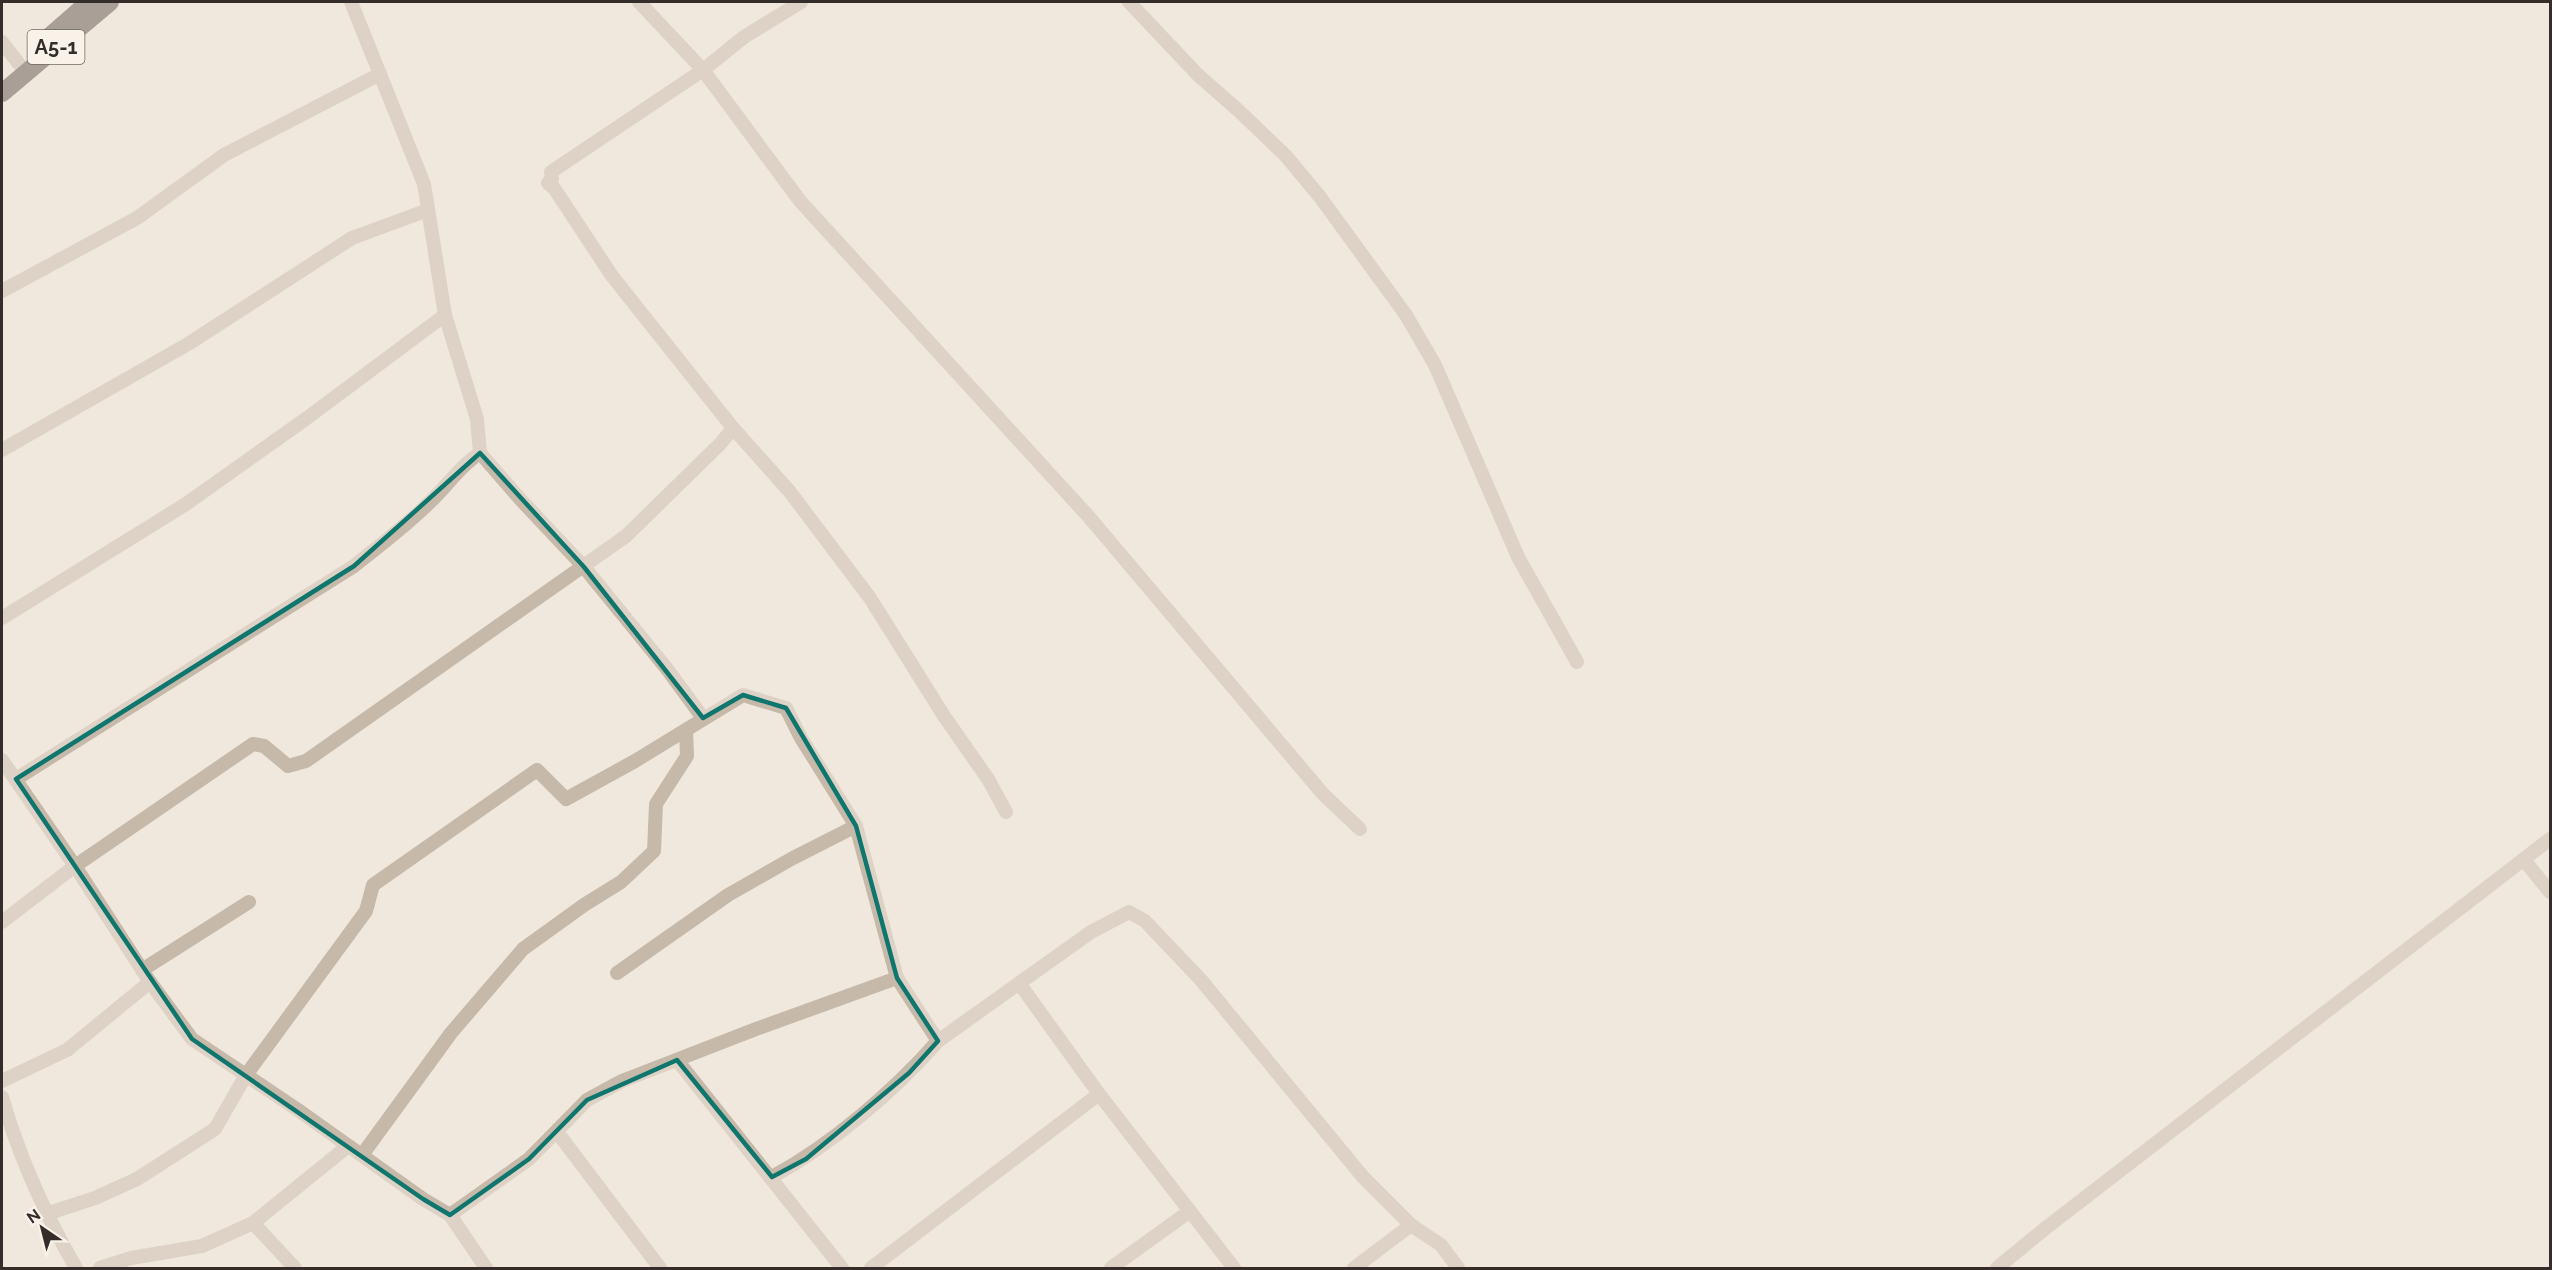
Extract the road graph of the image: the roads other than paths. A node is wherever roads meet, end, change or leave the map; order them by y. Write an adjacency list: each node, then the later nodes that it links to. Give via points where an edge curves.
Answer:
1 (89, 2): 8 (highway, A5-1)
2 (110, 2): 12 (highway, A5-1)
3 (351, 2): 10 (street)
4 (639, 2): 9 (street)
5 (801, 2): 9 (street, via 744,37)
6 (1129, 2): 21 (street, via 1198,75 1286,156 1406,315 1435,365 1518,557)
7 (2, 42): 8 (street)
8 (19, 64): 11 (highway, A5-1)
9 (702, 70): 16 (street, via 551,172 549,183 612,276); 28 (street, via 800,201 1089,517 1323,794)
10 (380, 74): 13 (street, via 424,184); 14 (street, via 224,155 137,218)
11 (2, 78)
12 (2, 93)
13 (428, 210): 15 (street); 17 (street, via 352,238 188,344)
14 (2, 291)
15 (445, 315): 18 (street, via 477,419); 20 (street, via 186,504)
16 (733, 428): 19 (street, via 626,537); 26 (street, via 790,492 870,598)
17 (2, 450)
18 (480, 453): 19 (street); 25 (street, via 402,528 354,566)
19 (584, 567): 22 (street); 31 (street, via 306,761 288,766 264,746 253,744)
20 (2, 618)
21 (1577, 662)
22 (703, 718): 23 (street); 27 (street, via 743,695 786,708)
23 (686, 730): 41 (street, via 566,799 537,770 372,885 366,911); 47 (street, via 687,756 656,804 654,851 621,882 523,949 451,1033)
24 (3, 763): 25 (street)
25 (16, 779): 31 (street)
26 (1006, 812)
27 (856, 826): 35 (street, via 728,895); 37 (street)
28 (1360, 829)
29 (2550, 839): 30 (street)
30 (2524, 860): 32 (street); 65 (street)
31 (75, 866): 34 (street); 36 (street)
32 (2550, 892)
33 (249, 902): 36 (street)
34 (2, 922)
35 (617, 973)
36 (146, 976): 41 (street, via 192,1039); 42 (street, via 67,1050)
37 (897, 978): 39 (street); 40 (street)
38 (1019, 983): 39 (street); 43 (street); 53 (street, via 1091,932 1130,912 1145,921 1201,980 1363,1177)
39 (938, 1041): 48 (street, via 909,1073 806,1159)
40 (677, 1060): 45 (street, via 622,1081 587,1100); 48 (street)
41 (246, 1075): 46 (street); 50 (street, via 215,1129 138,1179)
42 (2, 1081)
43 (1099, 1094): 49 (street); 60 (street)
44 (2, 1097): 50 (street, via 13,1137)
45 (557, 1132): 51 (street, via 529,1159); 58 (street)
46 (348, 1146): 47 (street); 52 (street)
47 (362, 1155): 51 (street)
48 (772, 1177): 59 (street)
49 (1190, 1211): 61 (street); 62 (street)
50 (46, 1214): 54 (street)
51 (450, 1215): 57 (street)
52 (253, 1223): 55 (street, via 202,1246 131,1258); 56 (street)
53 (1411, 1225): 63 (street); 64 (street, via 1441,1245)
54 (76, 1269)
55 (100, 1269)
56 (295, 1269)
57 (486, 1269)
58 (660, 1269)
59 (842, 1269)
60 (871, 1269)
61 (1111, 1269)
62 (1234, 1269)
63 (1354, 1269)
64 (1458, 1269)
65 (1997, 1269)

